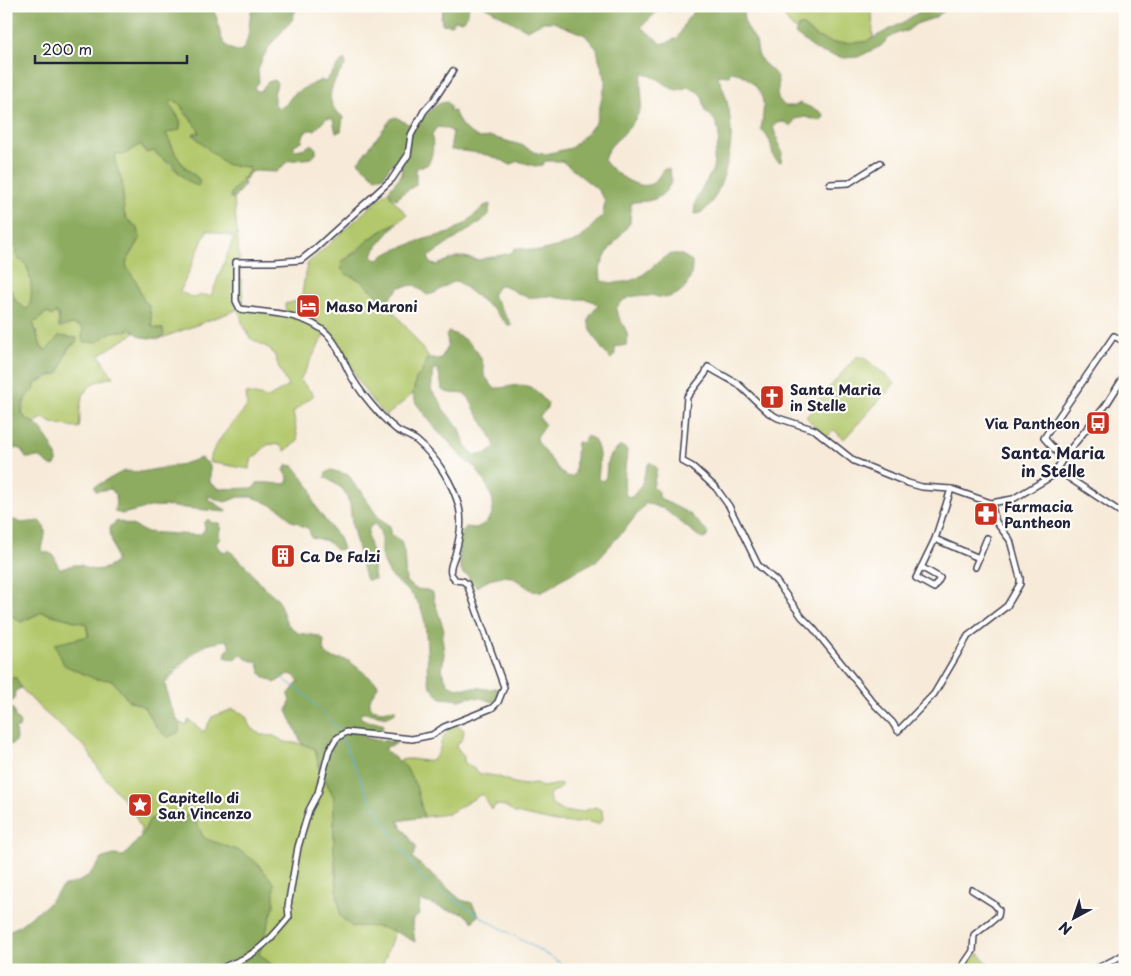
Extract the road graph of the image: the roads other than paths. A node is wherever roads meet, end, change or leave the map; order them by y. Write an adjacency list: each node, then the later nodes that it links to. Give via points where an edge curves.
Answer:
1 (453, 72): 18 (street, via 424,111 411,134 408,155 392,179 301,260 236,262 236,301 240,310 298,317 320,328 333,341 370,402 389,423 427,450 450,482 460,509 461,526 451,574 455,580 467,584 504,687 492,708 432,734 412,739 346,732 336,739 329,751 298,847 289,917 259,950)
2 (880, 164): 3 (street, via 848,183)
3 (830, 184)
4 (1125, 342): 6 (street, via 1114,336 1044,438)
5 (1125, 375): 6 (street, via 1106,405)
6 (1063, 459): 7 (street)
7 (1057, 470): 9 (street, via 1050,478 1014,499); 10 (street)
8 (951, 489): 9 (street); 9 (street, via 908,483 854,461 815,430 769,413 738,384 708,367 686,397 682,461 716,488 729,506 761,569 776,581 802,617 898,731 934,694 968,636 1007,606 1020,584 1010,540 996,522); 12 (street)
9 (992, 503)
10 (1125, 515)
11 (987, 538): 13 (street)
12 (935, 539): 13 (street); 14 (street)
13 (979, 558): 15 (street)
14 (921, 567): 14 (street, via 940,578 934,588 916,578)
15 (975, 567)
16 (972, 890): 19 (street, via 999,910 998,916 974,935 973,951)
17 (1125, 954): 20 (street)
18 (219, 970)
19 (960, 970)
20 (1094, 970)

